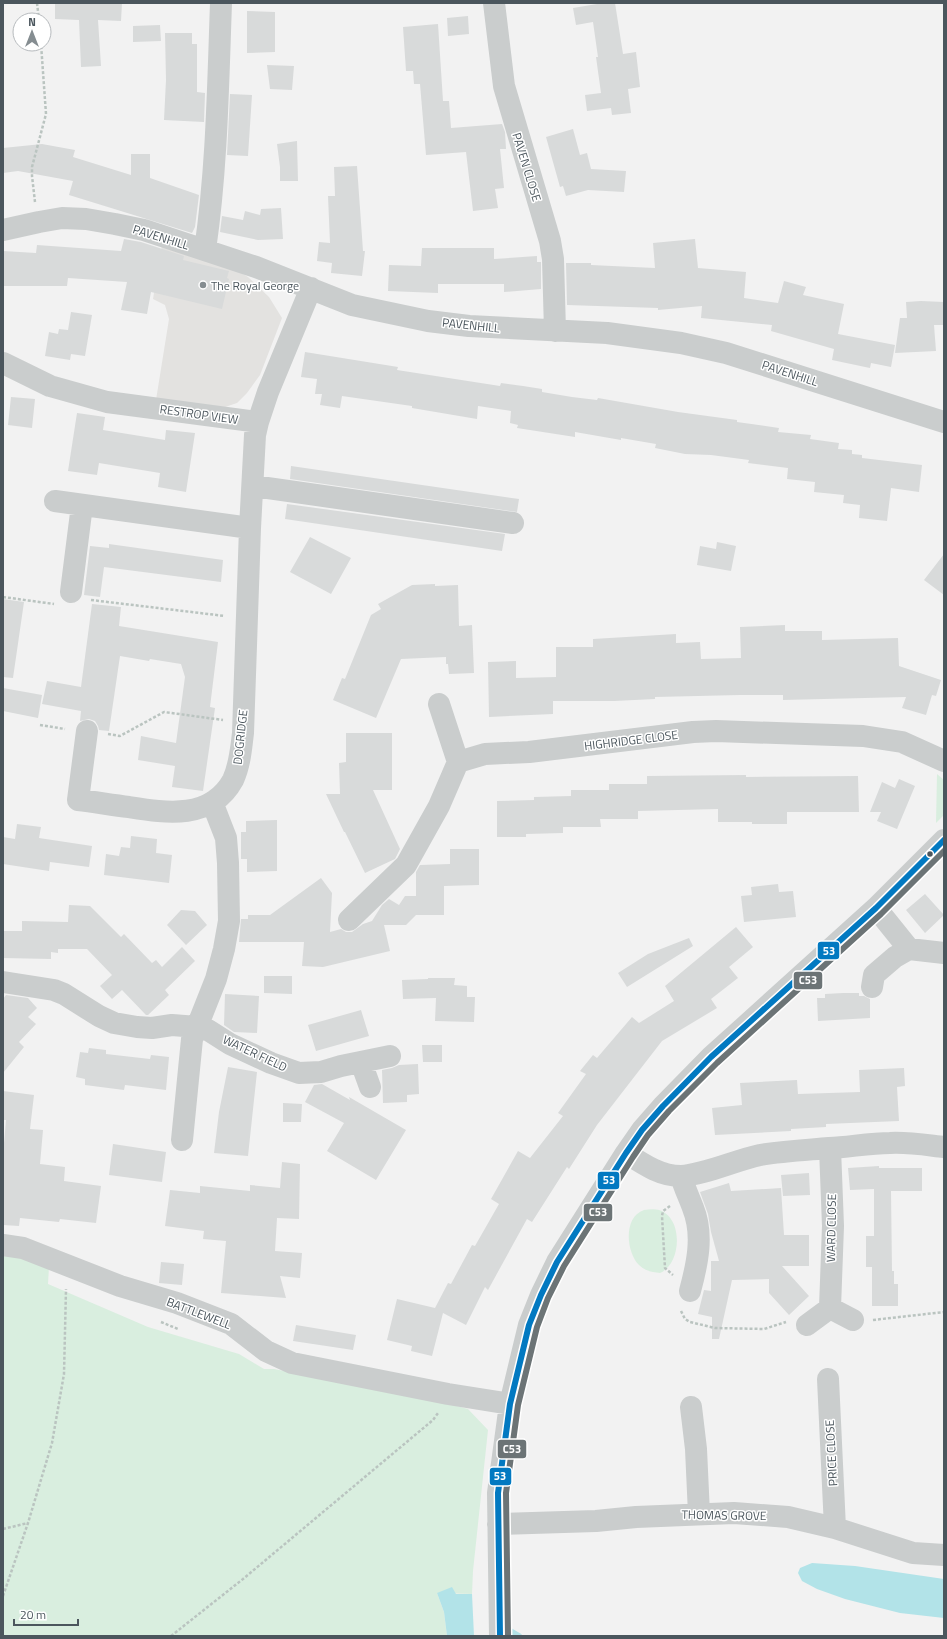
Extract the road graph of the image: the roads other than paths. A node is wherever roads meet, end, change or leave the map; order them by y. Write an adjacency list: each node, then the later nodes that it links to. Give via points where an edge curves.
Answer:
1 (221, 3): 4 (street, via 217,133)
2 (494, 3): 6 (street, PAVEN CLOSE, via 504,86 550,242 553,259)
3 (3, 230): 4 (street, PAVENHILL, via 62,218 86,219 144,230)
4 (205, 250): 5 (street, PAVENHILL)
5 (311, 288): 6 (street, PAVENHILL, via 352,304 428,321); 8 (street)
6 (555, 331): 9 (street, PAVENHILL, via 642,337 726,352)
7 (3, 363): 8 (street, RESTROP VIEW, via 50,386 107,402)
8 (258, 422): 10 (street, DOGRIDGE, via 255,434)
9 (944, 422)
10 (253, 486): 13 (street); 14 (street, DOGRIDGE)
11 (54, 501): 12 (street)
12 (82, 505): 14 (street); 15 (street)
13 (513, 523)
14 (250, 528): 20 (street, DOGRIDGE, via 241,751 236,771 224,793)
15 (70, 595)
16 (439, 704): 19 (street)
17 (87, 732): 20 (street, DOGRIDGE, via 78,800 168,813 186,812)
18 (944, 761): 19 (street, HIGHRIDGE CLOSE, via 902,742 863,736 716,731 529,752 485,754)
19 (458, 762): 23 (street, via 439,806 406,865)
20 (212, 802): 28 (street, via 226,838 229,921 216,979)
21 (944, 840): 22 (street)
22 (876, 908): 24 (street); 35 (street, via 710,1057 642,1130)
23 (349, 920)
24 (909, 949): 25 (street); 27 (street, via 874,975)
25 (944, 953)
26 (3, 982): 28 (street, WATER FIELD, via 54,990 114,1023 152,1028 172,1025)
27 (872, 987)
28 (197, 1027): 30 (street, WATER FIELD, via 208,1030 230,1044 271,1063 299,1073 321,1072); 32 (street, via 192,1039)
29 (390, 1056): 30 (street, WATER FIELD)
30 (361, 1062): 31 (street)
31 (370, 1087)
32 (182, 1140)
33 (944, 1147): 34 (street, via 892,1143)
34 (830, 1148): 36 (street, via 787,1150); 39 (street, WARD CLOSE, via 833,1226)
35 (626, 1153): 36 (street, via 647,1167); 43 (street, via 557,1262 541,1294 529,1325)
36 (681, 1176): 38 (street, via 693,1209 698,1236 696,1269)
37 (3, 1245): 43 (street, BATTLEWELL, via 23,1248 120,1286 231,1324 266,1352 292,1363)
38 (682, 1284)
39 (830, 1308): 40 (street); 41 (street)
40 (853, 1320)
41 (807, 1325)
42 (828, 1379): 47 (street, PRICE CLOSE)
43 (510, 1404): 46 (street, via 498,1493)
44 (691, 1407): 45 (street)
45 (699, 1514): 46 (street, THOMAS GROVE); 47 (street, THOMAS GROVE, via 734,1513 788,1517)
46 (498, 1524): 49 (street)
47 (835, 1528): 48 (street, THOMAS GROVE, via 913,1553)
48 (944, 1555)
49 (500, 1636)

